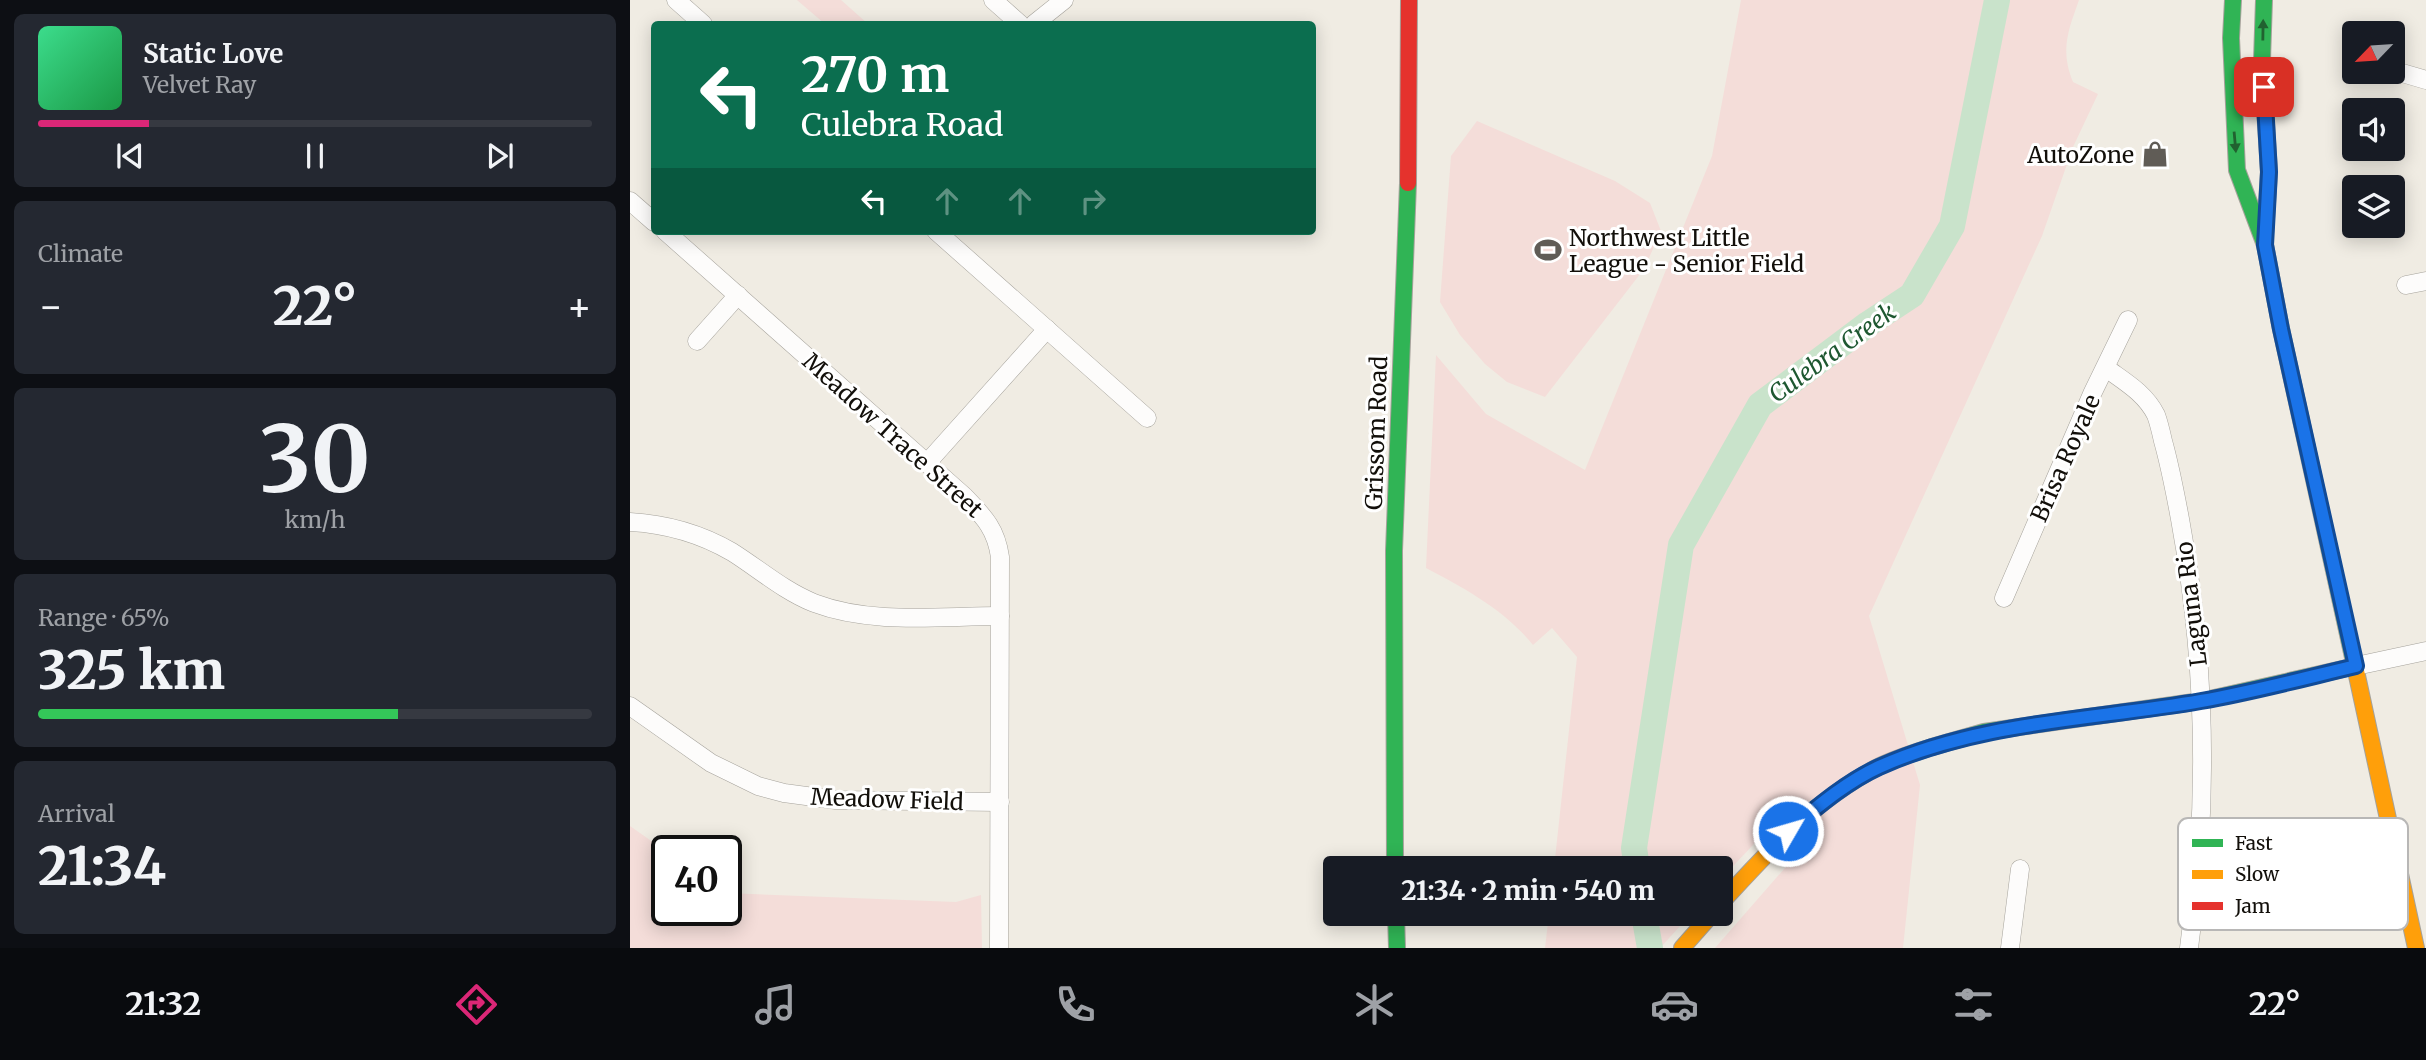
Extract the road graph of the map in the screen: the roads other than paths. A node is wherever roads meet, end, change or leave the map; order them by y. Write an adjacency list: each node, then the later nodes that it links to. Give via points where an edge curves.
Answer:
1 (676, 0): 7 (street)
2 (993, 0): 8 (street)
3 (1064, 0): 9 (street)
4 (1409, 0): 36 (main road, Grissom Road, via 1410,144 1394,551)
5 (2233, 0): 16 (main road, one-way to 16, via 2237,170)
6 (2264, 0): 16 (main road, one-way to 6, via 2269,172)
7 (700, 21)
8 (1017, 21)
9 (1038, 21)
10 (2405, 74): 11 (street)
11 (2426, 80)
12 (630, 201): 13 (street)
13 (651, 219)
14 (670, 235): 19 (street, Meadow Trace Street)
15 (941, 235): 21 (street)
16 (2265, 245): 30 (main road)
17 (2426, 281): 18 (street)
18 (2406, 285)
19 (738, 295): 22 (street); 25 (street, Meadow Trace Street)
20 (2128, 320): 23 (street, Brisa Royale)
21 (1047, 329): 24 (street); 25 (street)
22 (697, 341)
23 (2106, 368): 27 (street, Brisa Royale); 31 (street, Laguna Rio, via 2142,394 2156,416 2186,553)
24 (1146, 418)
25 (927, 463): 28 (street, Meadow Trace Street, via 989,522 1000,557)
26 (630, 522): 28 (street, via 659,525 710,541 792,592 829,608 869,616)
27 (2004, 598)
28 (1000, 617): 33 (street, Meadow Trace Street)
29 (2426, 651): 30 (street)
30 (2356, 666): 31 (main road); 35 (main road)
31 (2201, 701): 34 (street, Laguna Rio); 38 (main road, via 1984,732 1877,768 1788,831)
32 (630, 706): 33 (street, Meadow Field, via 711,763 784,793 836,800)
33 (1000, 802): 43 (street, Meadow Trace Street)
34 (2202, 818)
35 (2388, 818)
36 (1395, 856)
37 (2020, 869): 46 (street)
38 (1733, 891)
39 (2408, 910): 48 (main road)
40 (1396, 926): 44 (main road)
41 (1701, 926): 45 (main road)
42 (2191, 930): 47 (street, Laguna Rio)
43 (999, 948)
44 (1397, 948)
45 (1682, 948)
46 (2010, 948)
47 (2189, 948)
48 (2416, 948)

